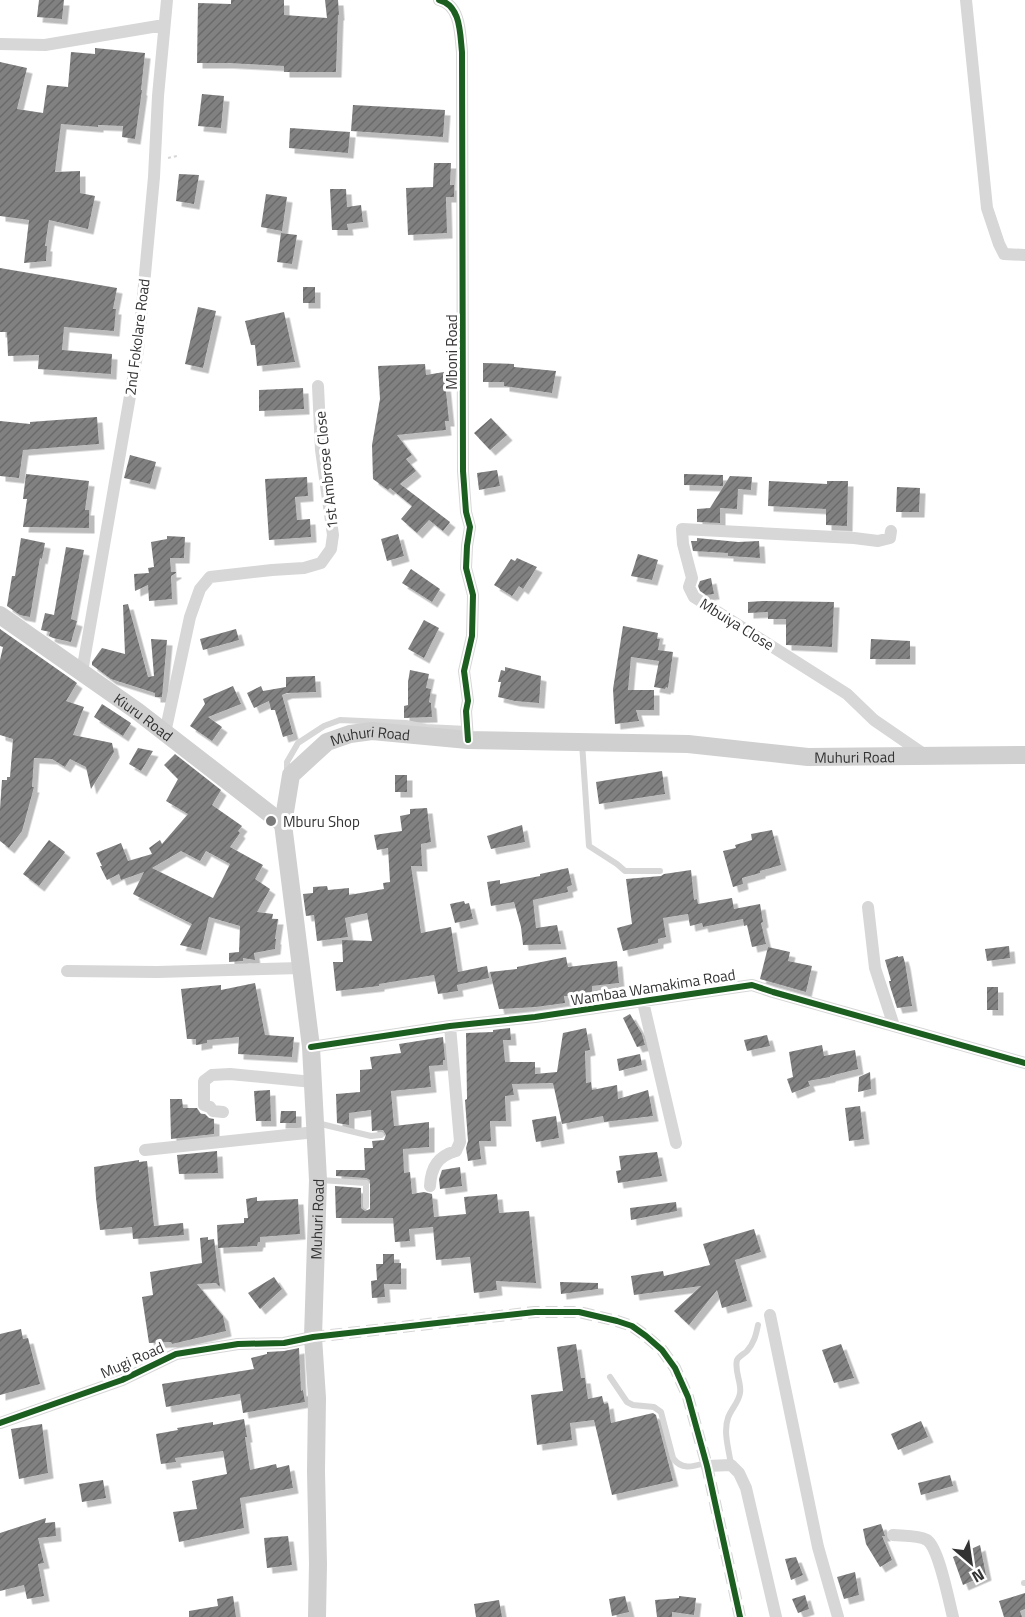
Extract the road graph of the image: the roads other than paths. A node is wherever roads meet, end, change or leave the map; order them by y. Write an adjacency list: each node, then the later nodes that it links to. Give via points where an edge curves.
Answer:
1 (167, 0): 4 (street, 2nd Fokolare Road)
2 (439, 0): 12 (street, Mboni Road, via 446,2 459,19 462,52 463,471 470,528 466,568 473,596 472,636 464,671)
3 (966, 0): 6 (street, via 987,208 1004,254)
4 (164, 25): 5 (street, via 45,45); 10 (street, 2nd Fokolare Road, via 138,350)
5 (0, 44)
6 (1025, 255)
7 (318, 386): 11 (street, 1st Ambrose Close, via 321,450 333,535 331,549 321,563 304,568 210,577 200,589 190,617)
8 (891, 531): 14 (street, Mbuiya Close, via 890,538 878,541 682,529 692,578 689,587 694,597 847,694 874,720)
9 (0, 615): 10 (main road, Kiuru Road)
10 (82, 672): 11 (main road, Kiuru Road)
11 (165, 733): 16 (main road, Kiuru Road)
12 (467, 734): 13 (main road, Muhuri Road); 16 (main road, Muhuri Road, via 372,731 327,742 291,775)
13 (582, 743): 14 (main road, Muhuri Road, via 688,744 808,757); 17 (lane, via 589,846 625,872)
14 (925, 755): 15 (main road, Muhuri Road)
15 (1025, 755)
16 (283, 824): 19 (main road, Muhuri Road)
17 (660, 871)
18 (868, 907): 23 (street, via 875,968)
19 (301, 968): 20 (street); 24 (main road, Muhuri Road)
20 (67, 971)
21 (643, 1002): 22 (street, Wambaa Wamakima Road); 23 (street, Wambaa Wamakima Road, via 752,985); 30 (street)
22 (450, 1026): 24 (street, Wambaa Wamakima Road); 33 (street, via 460,1143 456,1151 444,1154 432,1170)
23 (894, 1026): 25 (street, Wambaa Wamakima Road)
24 (311, 1047): 26 (main road, Muhuri Road)
25 (1025, 1063)
26 (313, 1082): 27 (street, via 212,1075 204,1081 204,1105); 28 (main road, Muhuri Road)
27 (223, 1112)
28 (316, 1127): 29 (lane); 31 (street); 32 (main road, Muhuri Road)
29 (381, 1135)
30 (676, 1143)
31 (146, 1150)
32 (318, 1180): 34 (lane, via 366,1183); 37 (main road, Muhuri Road)
33 (430, 1186)
34 (366, 1206)
35 (770, 1315): 45 (street, via 818,1547)
36 (758, 1325): 41 (lane, via 752,1346 737,1361 741,1390 726,1429)
37 (313, 1336): 39 (street, Mugi Road, via 176,1354 122,1380); 43 (main road, Muhuri Road, via 317,1398)
38 (610, 1377): 40 (lane, via 627,1402 661,1412 676,1463 681,1467)
39 (0, 1423)
40 (706, 1465): 41 (street)
41 (731, 1465): 44 (street, via 740,1473 746,1488)
42 (893, 1535): 46 (street, via 927,1540 933,1548)
43 (316, 1617)
44 (776, 1617)
45 (837, 1617)
46 (952, 1617)

